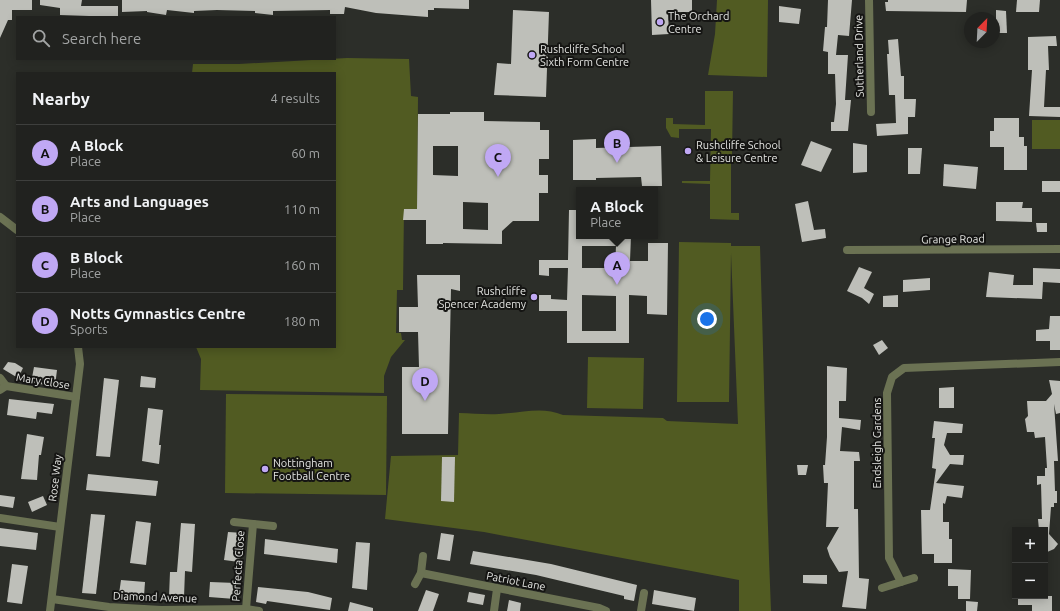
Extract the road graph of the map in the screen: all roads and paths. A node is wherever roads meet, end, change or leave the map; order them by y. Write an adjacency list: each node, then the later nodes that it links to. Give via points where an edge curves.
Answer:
1 (869, 0): 2 (street, Sutherland Drive)
2 (870, 112)
3 (0, 217): 4 (street)
4 (16, 229)
5 (1060, 249): 6 (street, Grange Road)
6 (847, 250)
7 (78, 348): 11 (street, Rose Way, via 80,364)
8 (1060, 362): 20 (street, Endsleigh Gardens, via 904,368 892,377 887,393 889,558)
9 (0, 378): 10 (street, Mary Close)
10 (3, 388): 11 (street, Mary Close)
11 (76, 397): 16 (street, Rose Way)
12 (0, 518): 16 (street)
13 (234, 522): 14 (street, Perfecta Close)
14 (252, 524): 15 (street, Perfecta Close); 26 (street, Perfecta Close)
15 (273, 526)
16 (60, 527): 25 (street, Rose Way)
17 (424, 556): 18 (street)
18 (421, 573): 21 (street); 23 (street, Patriot Lane)
19 (914, 578): 20 (street)
20 (901, 582): 22 (street)
21 (415, 584)
22 (882, 588)
23 (497, 589): 30 (street); 31 (street, Patriot Lane)
24 (644, 593): 32 (street)
25 (52, 600): 27 (street, Diamond Avenue, via 109,607); 28 (street, Rose Way)
26 (246, 609): 27 (street, Diamond Avenue); 29 (street, Diamond Avenue)
27 (208, 610)
28 (50, 611)
29 (259, 611)
30 (494, 611)
31 (606, 611)
32 (641, 611)

